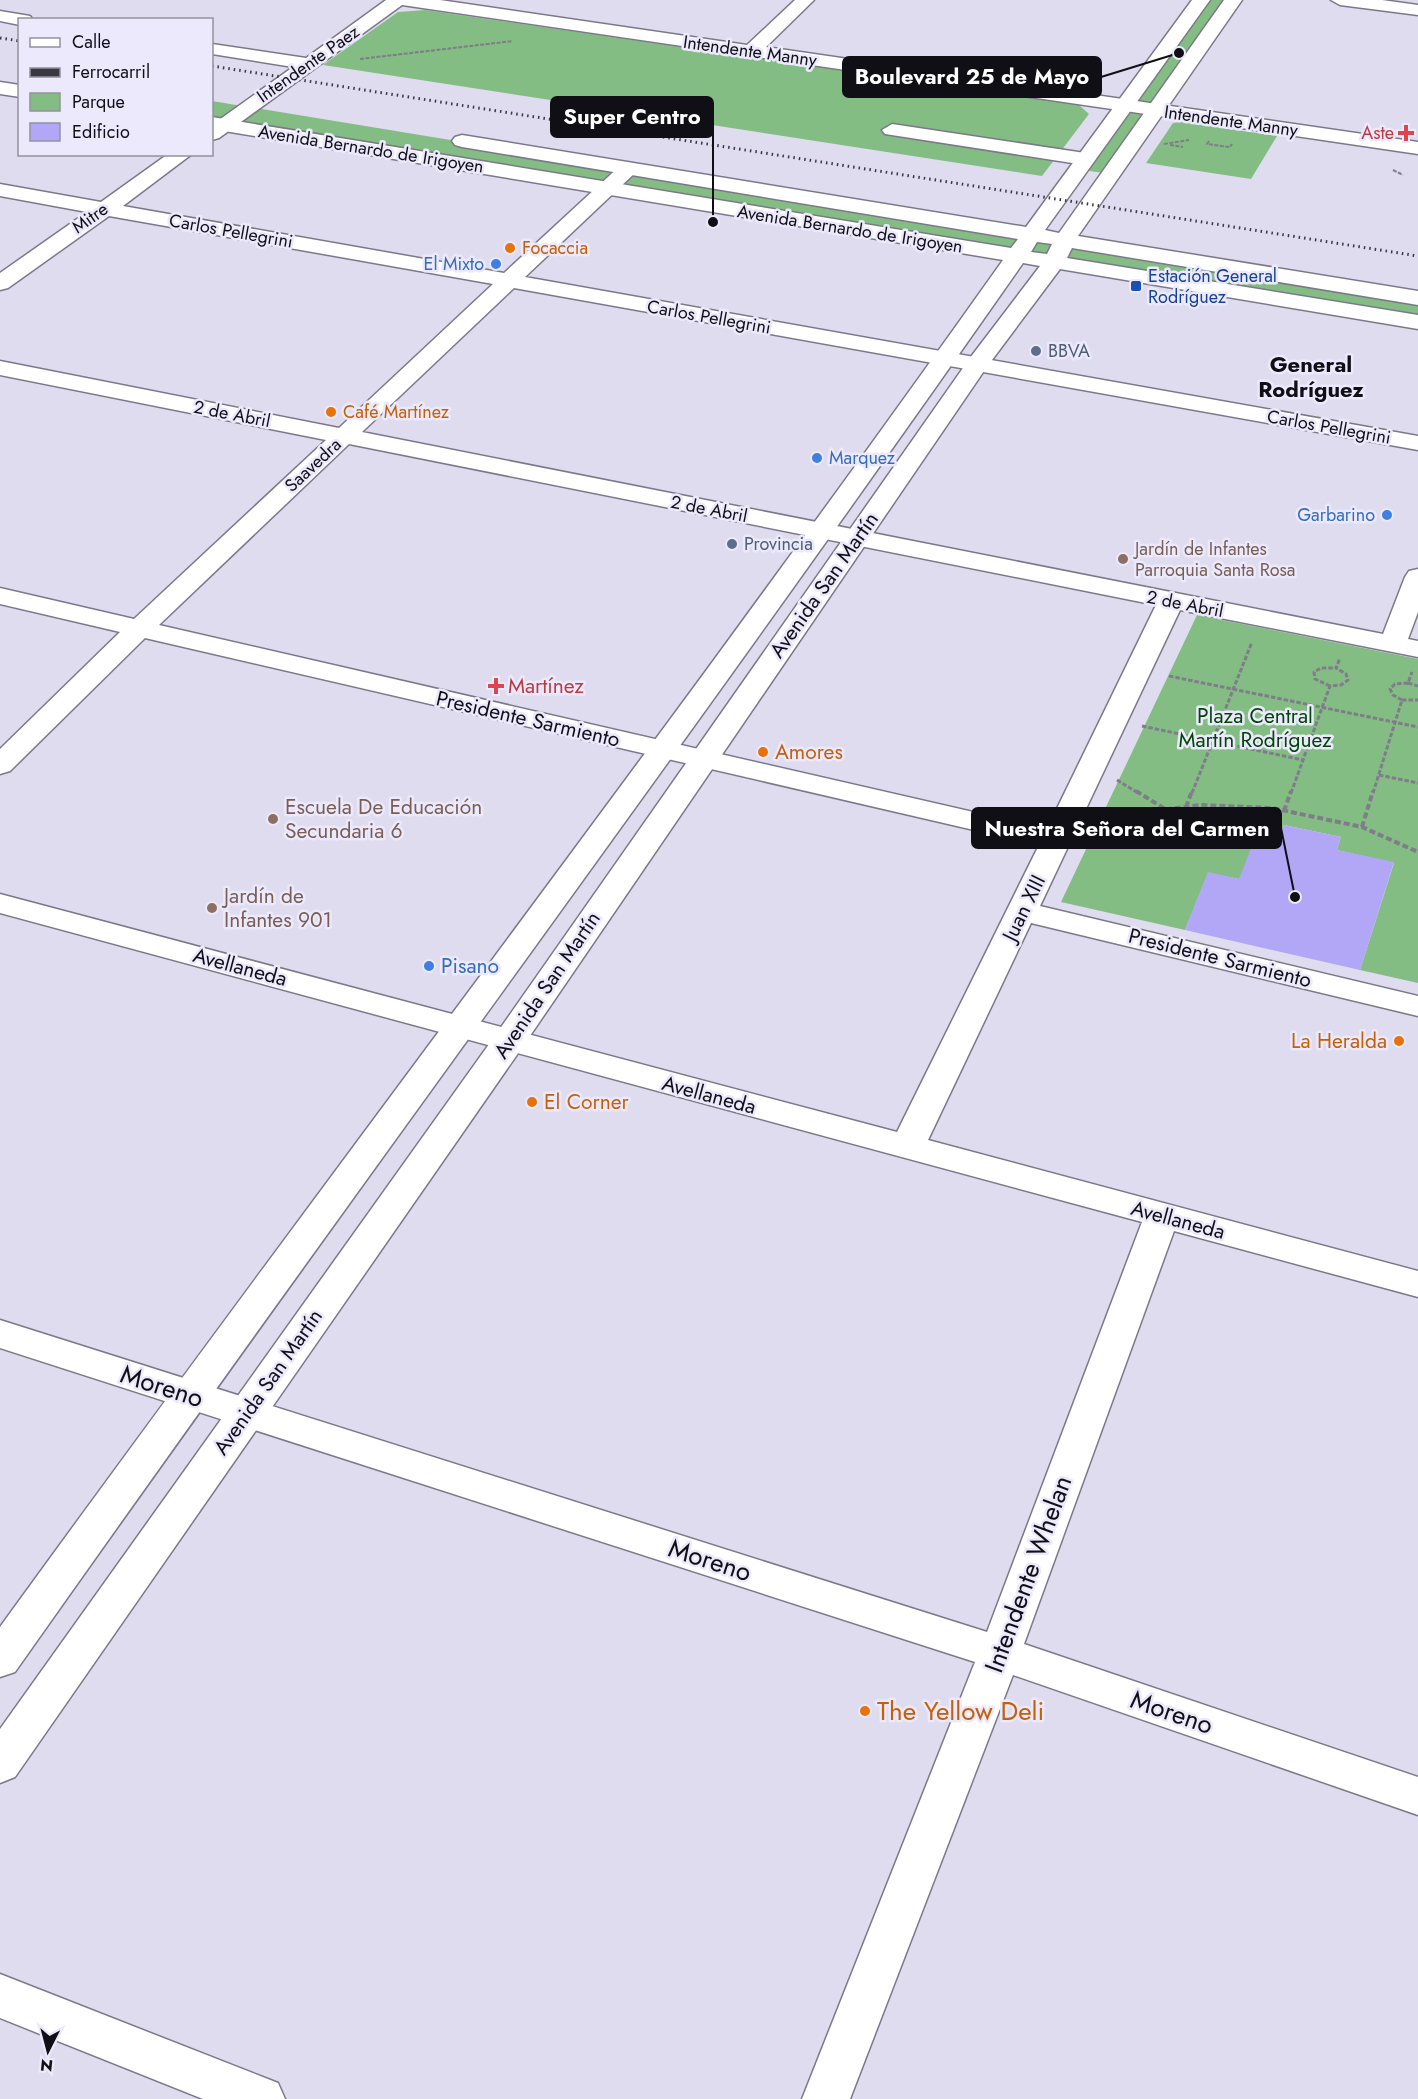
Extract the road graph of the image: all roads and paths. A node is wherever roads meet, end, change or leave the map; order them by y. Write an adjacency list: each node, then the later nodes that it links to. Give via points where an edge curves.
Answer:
1 (398, 0): 13 (street, Intendente Paez)
2 (403, 0): 12 (street, Intendente Manny)
3 (804, 0): 12 (street)
4 (1202, 0): 17 (street, Avenida San Martín)
5 (1233, 0): 19 (street, Avenida San Martín)
6 (1340, 0): 7 (street)
7 (1418, 10)
8 (0, 16): 9 (street)
9 (18, 19)
10 (516, 41): 13 (path, via 386,54 339,64)
11 (213, 49): 13 (street)
12 (752, 51): 17 (street, Intendente Manny)
13 (309, 64): 18 (street, Intendente Paez)
14 (0, 88): 15 (street)
15 (18, 91)
16 (223, 103): 18 (street, Avenida Bernardo de Irigoyen)
17 (1123, 105): 19 (street, Intendente Manny); 30 (street, Avenida San Martín)
18 (247, 107): 20 (street, Avenida Bernardo de Irigoyen); 21 (street)
19 (1155, 110): 28 (street, Intendente Manny); 36 (street, Avenida San Martín)
20 (282, 112)
21 (216, 127): 32 (street, Avenida Bernardo de Irigoyen)
22 (892, 130): 30 (street)
23 (1211, 137): 25 (path)
24 (444, 138): 31 (street, Avenida Bernardo de Irigoyen)
25 (1201, 138)
26 (1192, 140): 27 (path, via 1163,144)
27 (1182, 147)
28 (1418, 148)
29 (179, 156): 34 (street, Mitre)
30 (1085, 159): 35 (street, Avenida San Martín)
31 (629, 168): 32 (street, Saavedra); 35 (street, Avenida Bernardo de Irigoyen)
32 (607, 189): 35 (street, Avenida Bernardo de Irigoyen); 37 (street, Saavedra)
33 (0, 190): 34 (street, Carlos Pellegrini)
34 (104, 208): 37 (street, Carlos Pellegrini); 38 (street, Mitre)
35 (1025, 246): 36 (street, Avenida Bernardo de Irigoyen); 41 (street, Avenida San Martín)
36 (1059, 252): 39 (street, Avenida Bernardo de Irigoyen); 40 (street, Avenida Bernardo de Irigoyen); 42 (street, Avenida San Martín)
37 (510, 282): 41 (street, Carlos Pellegrini); 44 (street, Saavedra)
38 (0, 283)
39 (1418, 298)
40 (1418, 322)
41 (947, 358): 42 (street, Carlos Pellegrini); 46 (street, Avenida San Martín)
42 (978, 363): 45 (street, Carlos Pellegrini); 47 (street, Avenida San Martín)
43 (0, 368): 44 (street, 2 de Abril)
44 (344, 436): 46 (street, 2 de Abril); 52 (street, Saavedra)
45 (1418, 443)
46 (821, 531): 47 (street, 2 de Abril); 68 (street, Avenida San Martín)
47 (858, 538): 50 (street, 2 de Abril); 69 (street, Avenida San Martín)
48 (1418, 577): 54 (street)
49 (0, 596): 52 (street, Presidente Sarmiento)
50 (1171, 602): 51 (street, 2 de Abril); 56 (street, Juan XIII)
51 (1261, 619): 53 (street, 2 de Abril); 60 (path)
52 (141, 627): 68 (street, Presidente Sarmiento); 71 (street, Saavedra)
53 (1349, 636): 54 (street, 2 de Abril); 55 (path)
54 (1408, 654): 57 (path)
55 (1336, 668): 58 (path, via 1347,674 1348,680); 58 (path, via 1314,672 1315,679)
56 (1138, 670): 60 (path); 64 (street, Juan XIII)
57 (1408, 683): 59 (path); 61 (path, via 1395,684 1390,689)
58 (1330, 686): 63 (path)
59 (1418, 686)
60 (1233, 689): 63 (path); 67 (path)
61 (1402, 700): 62 (path); 65 (path)
62 (1418, 700)
63 (1322, 708): 65 (path); 70 (path)
64 (1114, 720): 67 (path); 72 (street, Juan XIII)
65 (1395, 722): 66 (path); 73 (path)
66 (1418, 727)
67 (1212, 741): 70 (path); 75 (path)
68 (659, 750): 69 (street, Presidente Sarmiento); 84 (street, Avenida San Martín)
69 (702, 759): 79 (street, Presidente Sarmiento); 85 (street, Avenida San Martín)
70 (1303, 760): 77 (path)
71 (0, 765)
72 (1093, 765): 76 (path); 79 (street, Juan XIII)
73 (1378, 775): 74 (path); 78 (path)
74 (1418, 783)
75 (1186, 807): 76 (path); 77 (path)
76 (1166, 809): 79 (path, via 1102,827 1073,843)
77 (1284, 811): 78 (path)
78 (1362, 827): 80 (path)
79 (1057, 840): 82 (street, Juan XIII)
80 (1418, 852)
81 (0, 903): 84 (street, Avellaneda)
82 (1022, 911): 83 (street, Presidente Sarmiento); 86 (street, Juan XIII)
83 (1418, 1006)
84 (457, 1025): 85 (street, Avellaneda); 90 (street, Avenida San Martín)
85 (509, 1041): 86 (street, Avellaneda); 91 (street, Avenida San Martín)
86 (906, 1148): 87 (street, Avellaneda)
87 (1162, 1216): 88 (street, Avellaneda); 92 (street, Intendente Whelan)
88 (1418, 1284)
89 (0, 1334): 90 (street, Moreno)
90 (188, 1394): 91 (street, Moreno); 93 (street, Avenida San Martín)
91 (246, 1412): 92 (street, Moreno); 94 (street, Avenida San Martín)
92 (1000, 1653): 95 (street, Moreno); 98 (street, Intendente Whelan)
93 (0, 1660)
94 (0, 1764)
95 (1418, 1796)
96 (0, 1996): 97 (street)
97 (261, 2099)
98 (826, 2099)

